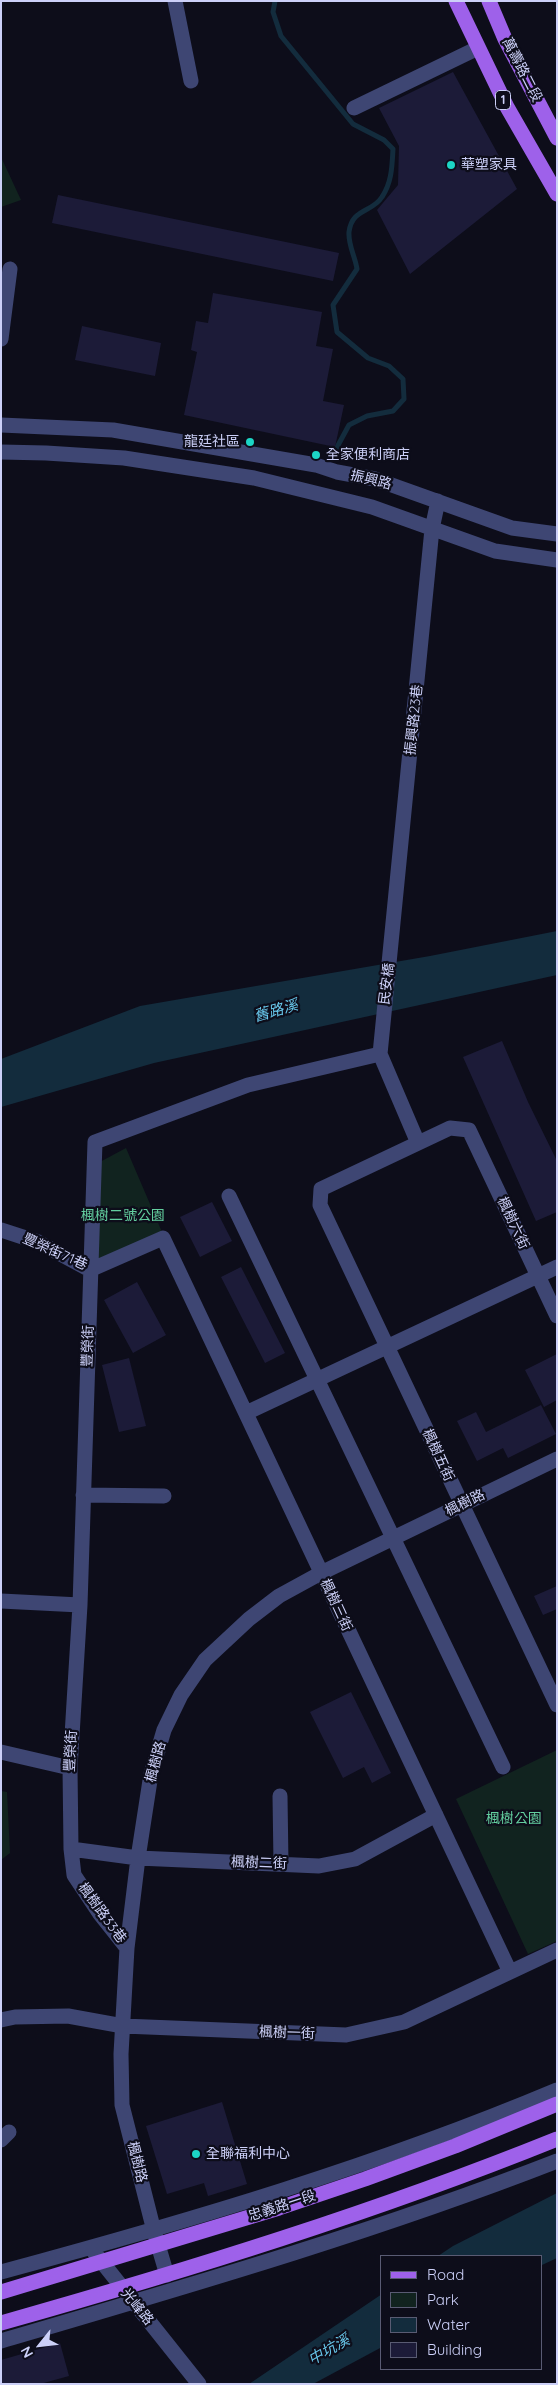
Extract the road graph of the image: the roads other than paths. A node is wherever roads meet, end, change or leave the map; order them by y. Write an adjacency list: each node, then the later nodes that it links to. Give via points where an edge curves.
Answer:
1 (175, 1): 5 (street)
2 (456, 1): 4 (main road, 1)
3 (489, 1): 7 (main road, 萬壽路二段 / 1, via 505,39)
4 (478, 48): 6 (street); 8 (main road, 1, via 507,107)
5 (191, 81)
6 (354, 108)
7 (557, 138)
8 (557, 194)
9 (10, 269): 10 (street)
10 (1, 339)
11 (1, 425): 13 (street, 振興路, via 113,430 316,465 375,479)
12 (1, 452): 14 (street, 振興路, via 124,458 254,478 372,507)
13 (438, 501): 14 (street, 振興路23巷); 15 (street, 振興路, via 512,528)
14 (432, 529): 16 (street, 振興路, via 495,551); 17 (street, 振興路23巷)
15 (557, 534)
16 (557, 560)
17 (392, 939): 18 (street, 民安橋)
18 (380, 1054): 19 (street); 24 (street, 豐榮街, via 248,1085 95,1142)
19 (418, 1143): 25 (street, 楓樹六街, via 450,1128 469,1130); 27 (street, 楓樹五街, via 321,1189 320,1205)
20 (229, 1196): 28 (street)
21 (1, 1230): 24 (street, 豐榮街71巷, via 38,1242)
22 (163, 1238): 24 (street, 豐榮街71巷); 29 (street, 楓樹三街)
23 (557, 1267): 25 (street)
24 (90, 1270): 31 (street, 豐榮街)
25 (538, 1275): 26 (street, 楓樹六街); 27 (street)
26 (557, 1316)
27 (388, 1348): 28 (street); 33 (street, 楓樹五街)
28 (318, 1380): 29 (street); 34 (street)
29 (246, 1414): 35 (street, 楓樹三街)
30 (557, 1459): 33 (street, 楓樹路)
31 (83, 1494): 32 (street); 37 (street, 豐榮街)
32 (164, 1496)
33 (462, 1505): 34 (street, 楓樹路); 38 (street, 楓樹五街)
34 (394, 1538): 35 (street, 楓樹路); 40 (street)
35 (321, 1573): 43 (street, 楓樹三街); 45 (street, 楓樹路, via 279,1596 249,1619 204,1660 181,1695 164,1730 151,1774)
36 (1, 1601): 37 (street)
37 (80, 1605): 41 (street, 豐榮街)
38 (557, 1705)
39 (1, 1752): 41 (street)
40 (503, 1767)
41 (70, 1768): 44 (street, 豐榮街)
42 (280, 1796): 46 (street)
43 (436, 1815): 46 (street, 楓樹二街, via 355,1859 318,1866); 49 (street, 楓樹三街)
44 (71, 1850): 45 (street, 楓樹二街); 47 (street, 楓樹路33巷, via 74,1875)
45 (138, 1858): 46 (street, 楓樹二街); 47 (street, 楓樹路)
46 (281, 1864)
47 (127, 1948): 51 (street, 楓樹路)
48 (557, 1950): 49 (street, 楓樹一街)
49 (510, 1972): 51 (street, 楓樹一街, via 404,2022 346,2035)
50 (1, 2020): 51 (street, 楓樹一街, via 68,2016)
51 (123, 2026): 56 (street, 楓樹路, via 122,2105)
52 (557, 2090): 56 (street, 忠義路一段)
53 (557, 2104): 56 (main road, 忠義路一段, via 365,2179)
54 (557, 2139): 60 (main road, via 477,2172)
55 (557, 2161): 63 (street, via 386,2224)
56 (156, 2238): 57 (street, 忠義路一段); 58 (main road, 忠義路一段); 60 (street, 楓樹路)
57 (91, 2248): 58 (street, 光峰路); 59 (street, 忠義路一段)
58 (102, 2263): 61 (street, 光峰路); 62 (main road, 忠義路一段)
59 (1, 2272)
60 (167, 2275): 61 (main road)
61 (122, 2289): 63 (street, 光峰路); 64 (main road)
62 (1, 2292)
63 (134, 2303): 65 (street); 66 (street, 光峰路)
64 (1, 2323)
65 (1, 2341)
66 (198, 2384)

